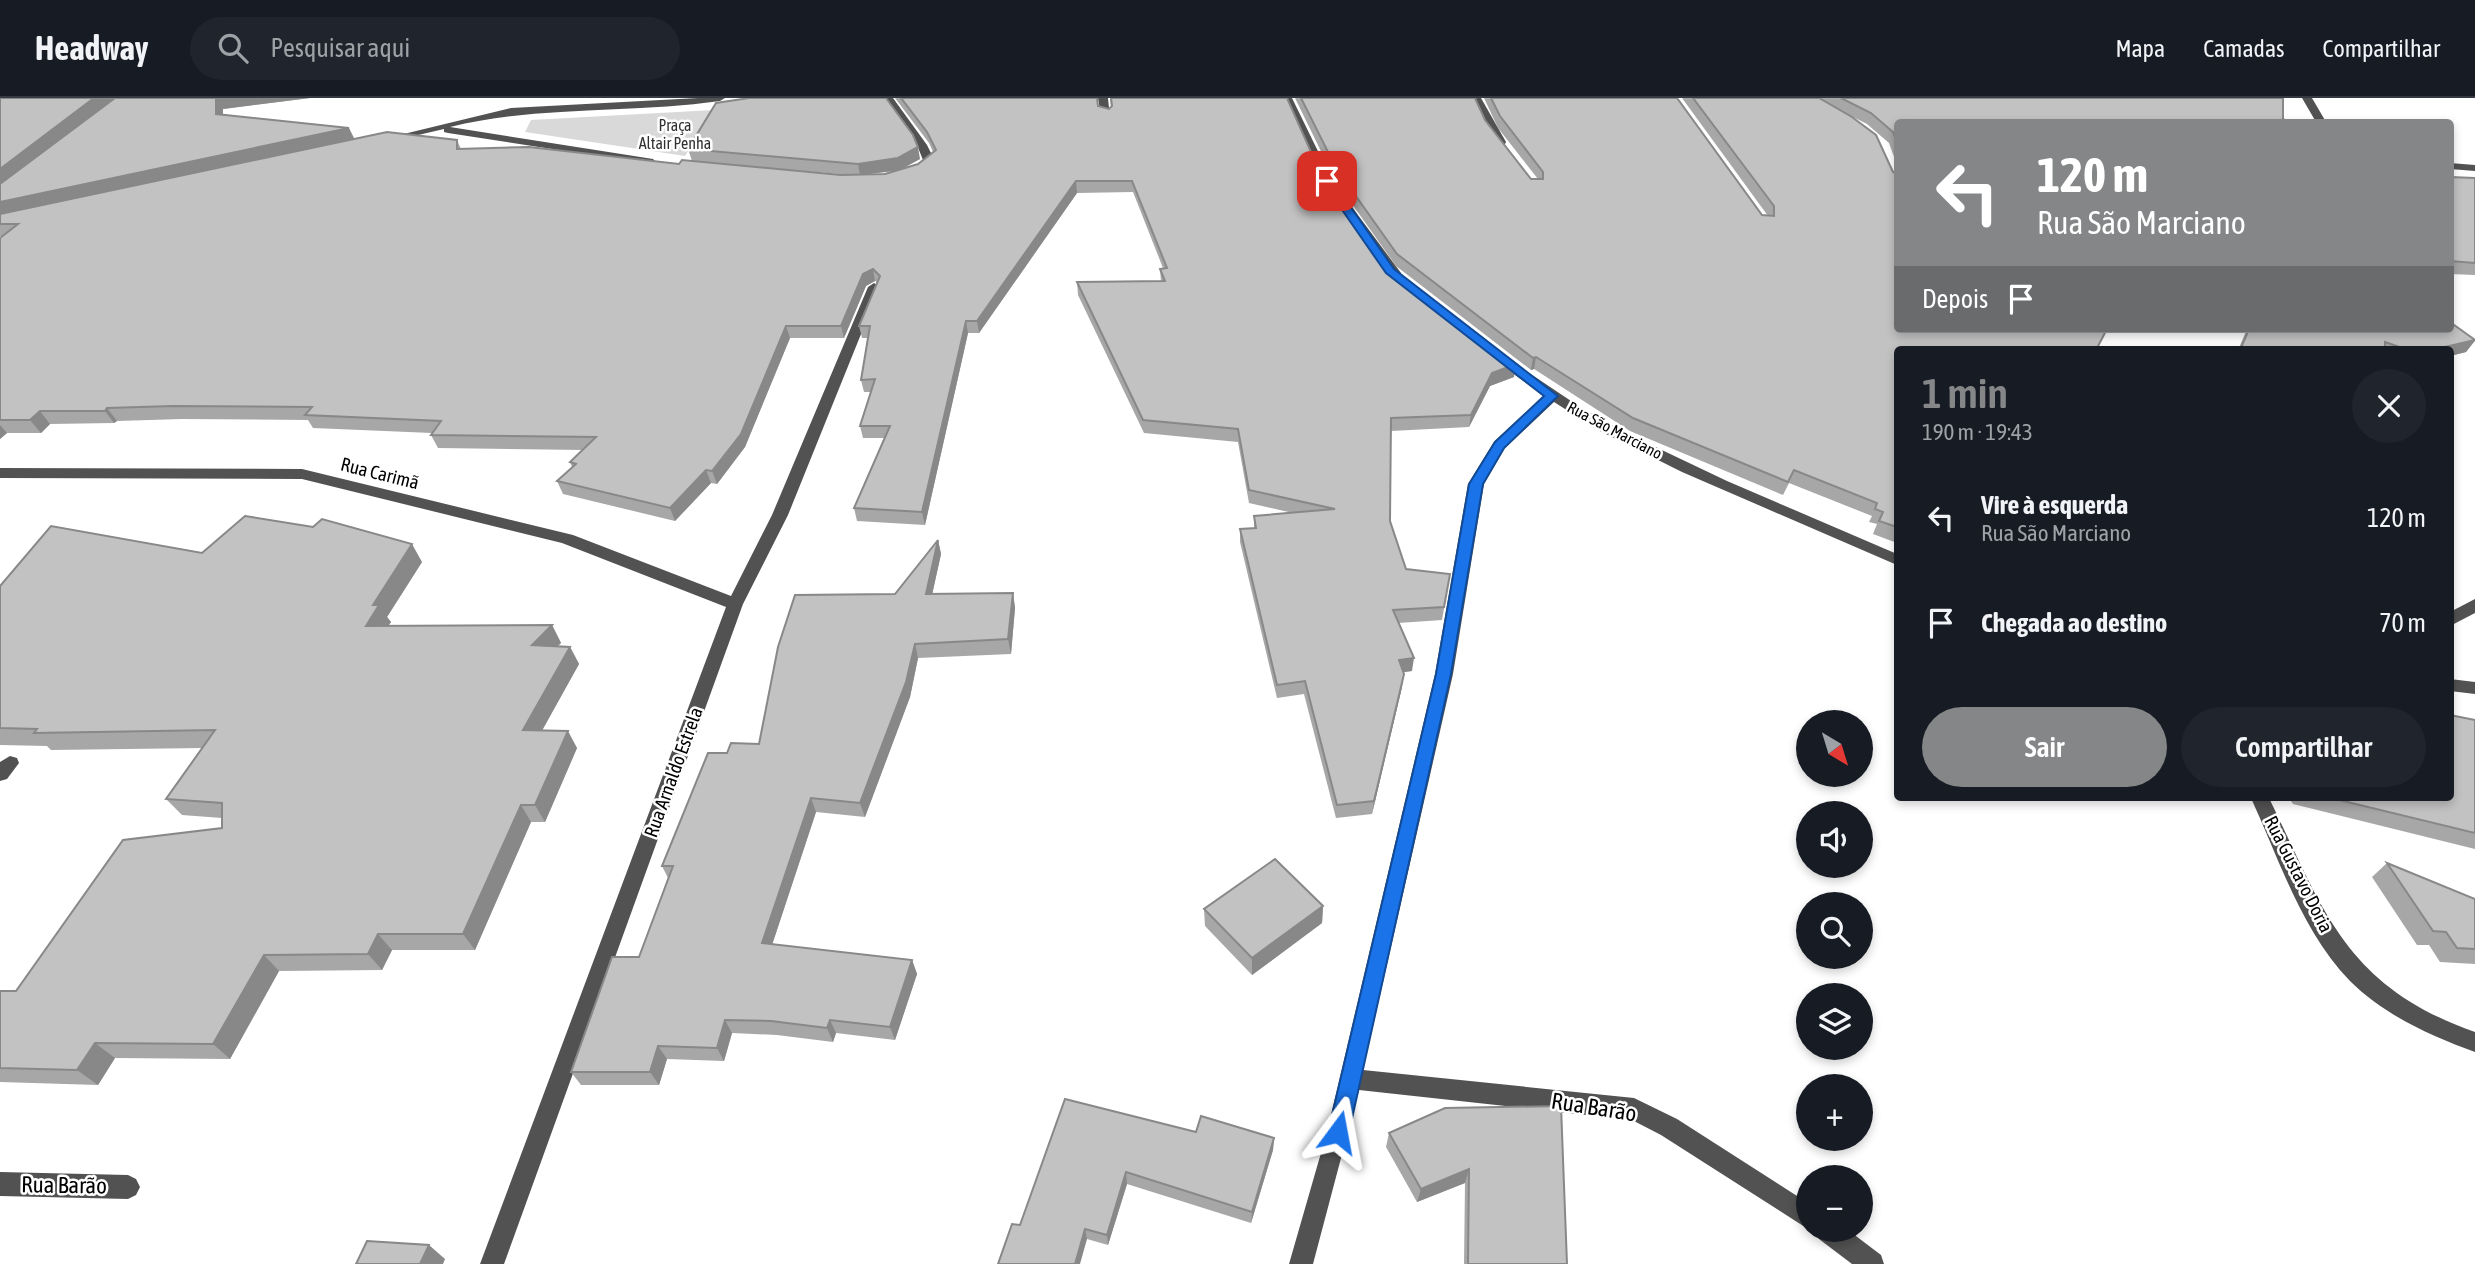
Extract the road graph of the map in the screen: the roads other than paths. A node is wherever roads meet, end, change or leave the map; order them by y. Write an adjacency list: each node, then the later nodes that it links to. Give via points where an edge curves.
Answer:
1 (720, 98): 9 (street, via 525,109)
2 (888, 98): 15 (street, via 929,161 919,172)
3 (1103, 98): 7 (street)
4 (1287, 98): 17 (street, via 1327,181 1390,271)
5 (1476, 98): 11 (street)
6 (2307, 98): 8 (street)
7 (1106, 116)
8 (2319, 119)
9 (438, 128): 10 (street); 12 (street)
10 (369, 143)
11 (1506, 149)
12 (657, 162)
13 (2454, 166): 14 (street)
14 (2475, 168)
15 (902, 177)
16 (874, 288): 22 (street, Rua Arnaldo Estrela, via 780,515)
17 (1411, 288)
18 (1492, 351): 19 (street, Rua São Marciano)
19 (1552, 396): 21 (street, Rua São Marciano, via 1617,435); 29 (street, via 1499,445 1476,484 1444,674)
20 (0, 473): 22 (street, Rua Carimã, via 302,474 567,539)
21 (1894, 559)
22 (735, 604): 34 (street, Rua Arnaldo Estrela)
23 (2475, 605): 24 (street)
24 (2454, 618)
25 (2454, 685): 26 (street)
26 (2475, 688)
27 (2261, 801): 28 (street, Rua Gustavo Doria, via 2322,925 2349,966 2392,1001 2450,1034)
28 (2475, 1042)
29 (1351, 1079): 32 (street, Rua Barão, via 1634,1108); 35 (street)
30 (0, 1184): 31 (street, Rua Barão)
31 (128, 1186)
32 (1796, 1209)
33 (1844, 1242): 36 (street)
34 (492, 1264)
35 (1301, 1264)
36 (1872, 1264)

